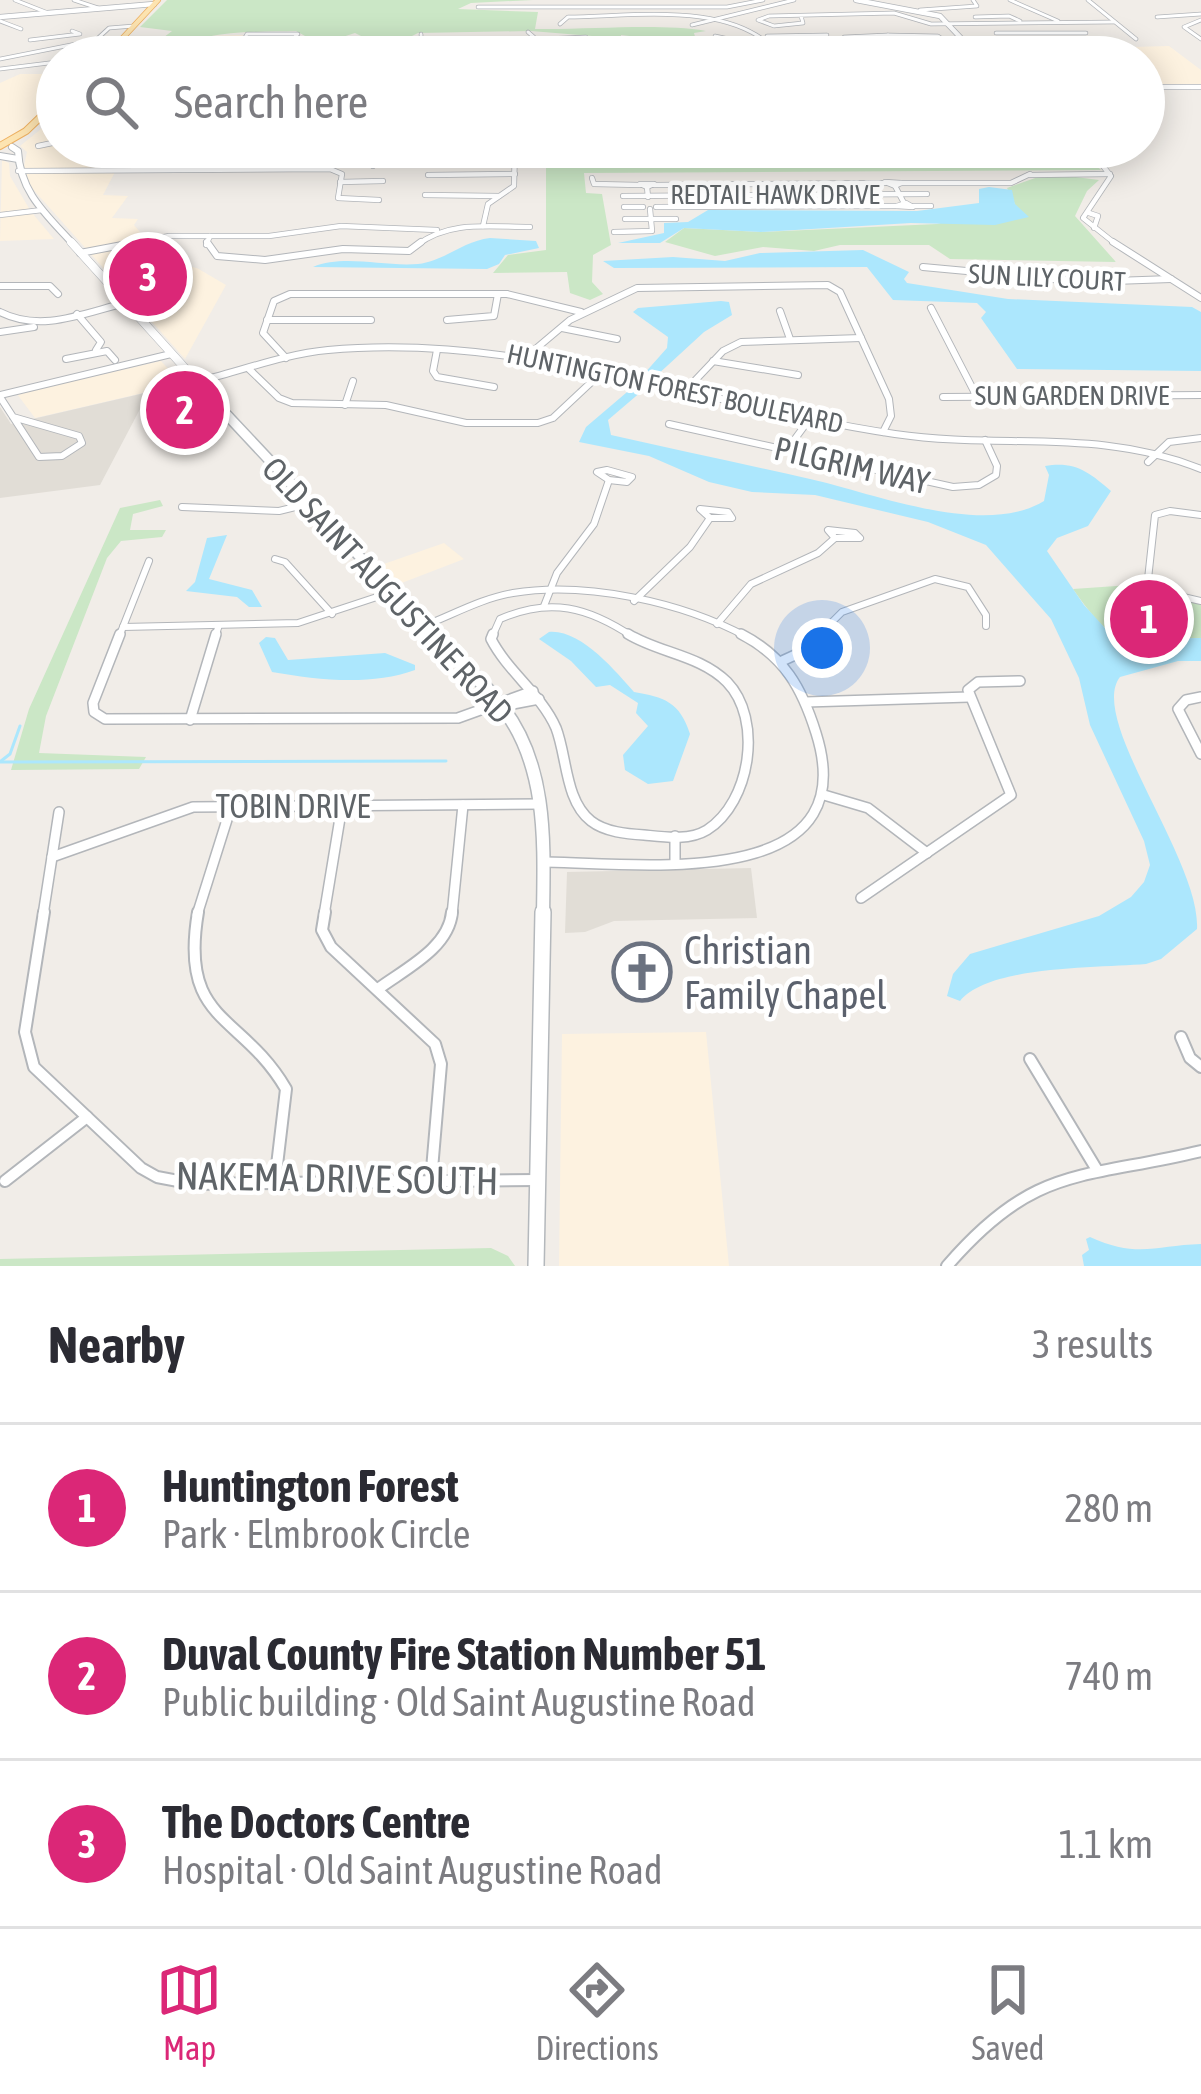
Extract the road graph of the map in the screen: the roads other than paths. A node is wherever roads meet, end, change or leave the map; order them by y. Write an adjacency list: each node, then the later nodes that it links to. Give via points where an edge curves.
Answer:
1 (15, 0): 23 (street)
2 (74, 0): 19 (street)
3 (549, 0): 16 (street)
4 (663, 0): 17 (street)
5 (702, 0): 18 (street)
6 (744, 0): 15 (street)
7 (763, 0): 15 (street)
8 (794, 0): 31 (street)
9 (856, 0): 22 (street)
10 (938, 0): 21 (street)
11 (973, 0): 21 (street, via 976,6)
12 (1010, 0): 36 (street)
13 (1088, 0): 37 (street)
14 (156, 2): 19 (street); 42 (main road)
15 (754, 2): 18 (street)
16 (544, 7): 17 (street); 20 (street)
17 (669, 7): 18 (street)
18 (710, 7)
19 (98, 8): 23 (street)
20 (478, 8)
21 (944, 8): 22 (street)
22 (920, 10): 40 (street)
23 (48, 13): 32 (street)
24 (873, 13): 25 (street); 34 (street); 40 (street)
25 (831, 14): 27 (street); 33 (street)
26 (649, 16): 31 (street); 38 (street, via 568,17); 39 (street)
27 (801, 16): 27 (street, via 802,24 789,26 758,19)
28 (975, 17): 35 (street)
29 (1157, 17): 30 (street)
30 (1201, 17): 59 (street, via 1185,24)
31 (711, 20): 41 (street); 53 (street)
32 (3, 22)
33 (842, 22)
34 (880, 22)
35 (1022, 22): 36 (street); 40 (street); 46 (street)
36 (1059, 22): 37 (street)
37 (1114, 22): 56 (street)
38 (560, 24)
39 (650, 24)
40 (950, 24): 55 (street)
41 (692, 25)
42 (134, 26): 48 (street); 49 (main road)
43 (528, 32): 52 (street)
44 (1086, 33): 46 (street)
45 (996, 34): 46 (street)
46 (1034, 34)
47 (826, 35): 54 (street)
48 (102, 36)
49 (125, 36)
50 (247, 36): 51 (street)
51 (296, 36)
52 (534, 36)
53 (762, 36)
54 (796, 36)
55 (960, 36)
56 (1132, 36)
57 (36, 39): 58 (street)
58 (30, 40)
59 (1201, 40): 60 (street)
60 (1191, 44)
61 (36, 52): 62 (street)
62 (0, 59)
63 (36, 65): 64 (street)
64 (0, 70)
65 (1165, 87): 66 (street)
66 (1201, 87)
67 (36, 121): 70 (main road)
68 (36, 128): 69 (main road)
69 (12, 147): 70 (main road); 71 (main road)
70 (0, 152): 71 (main road)
71 (18, 159): 76 (main road)
72 (152, 168): 75 (street)
73 (515, 168): 80 (street)
74 (1104, 168): 83 (street)
75 (149, 170): 76 (street); 90 (street, via 330,170 342,174)
76 (18, 171): 112 (main road, OLD SAINT AUGUSTINE ROAD)
77 (870, 173): 91 (street)
78 (906, 173): 92 (street)
79 (428, 175): 80 (street)
80 (515, 175): 104 (street)
81 (622, 175): 98 (street)
82 (663, 175): 96 (street)
83 (1110, 175): 95 (street); 124 (street, via 1091,221)
84 (842, 176): 97 (street)
85 (935, 176): 93 (street)
86 (961, 176): 94 (street)
87 (986, 176): 95 (street)
88 (592, 178): 98 (street)
89 (383, 181): 90 (street)
90 (340, 182): 107 (street, via 338,198)
91 (875, 183): 97 (street); 100 (street)
92 (911, 183): 93 (street); 100 (street)
93 (940, 183): 94 (street)
94 (966, 183): 95 (street)
95 (995, 183)
96 (665, 184): 97 (street); 99 (street)
97 (845, 184)
98 (622, 185): 99 (street)
99 (647, 185): 106 (street)
100 (898, 185): 101 (street)
101 (899, 194): 102 (street, REDTAIL HAWK DRIVE); 106 (street, REDTAIL HAWK DRIVE); 108 (street)
102 (927, 194)
103 (425, 195): 104 (street)
104 (500, 196): 117 (street, via 487,206)
105 (623, 196): 106 (street, REDTAIL HAWK DRIVE)
106 (648, 196): 111 (street)
107 (379, 200)
108 (901, 204): 109 (street); 111 (street)
109 (931, 206)
110 (624, 207): 111 (street)
111 (650, 207): 115 (street)
112 (42, 210): 113 (street); 122 (main road, OLD SAINT AUGUSTINE ROAD)
113 (0, 215)
114 (625, 219): 115 (street)
115 (651, 219): 116 (street); 120 (street, via 652,231)
116 (676, 219)
117 (483, 226): 118 (street); 119 (street)
118 (530, 227)
119 (437, 230): 121 (street, via 341,226); 121 (street, via 409,250 265,260 217,256 206,245)
120 (614, 232)
121 (211, 235): 122 (street)
122 (80, 253): 129 (main road, OLD SAINT AUGUSTINE ROAD)
123 (923, 267): 124 (street, SUN LILY COURT, via 1085,282)
124 (1171, 279): 128 (street)
125 (0, 286): 126 (street)
126 (58, 293)
127 (498, 294): 133 (street); 135 (street, via 290,294 274,301); 137 (street, via 494,316)
128 (1201, 298)
129 (124, 303): 134 (street); 147 (main road, OLD SAINT AUGUSTINE ROAD)
130 (932, 308): 163 (street)
131 (780, 311): 144 (street)
132 (1, 313): 138 (street)
133 (583, 313): 140 (street); 142 (street, via 660,284 828,285 840,292)
134 (77, 314): 138 (street); 146 (street, via 101,342)
135 (267, 320): 136 (street); 149 (street, via 263,335)
136 (371, 320)
137 (447, 320)
138 (13, 321): 141 (street)
139 (40, 326): 141 (street)
140 (560, 328): 143 (street); 148 (street)
141 (0, 330)
142 (860, 338): 144 (street); 168 (street, via 891,406)
143 (617, 339)
144 (790, 339): 152 (street, via 741,342)
145 (437, 350): 148 (street, HUNTINGTON FOREST BOULEVARD); 149 (street, HUNTINGTON FOREST BOULEVARD); 158 (street, via 437,377)
146 (95, 351): 150 (street); 151 (street)
147 (171, 355): 157 (main road, OLD SAINT AUGUSTINE ROAD); 161 (street)
148 (526, 357): 154 (street, HUNTINGTON FOREST BOULEVARD)
149 (286, 358): 153 (street, HUNTINGTON FOREST BOULEVARD)
150 (66, 359)
151 (115, 360)
152 (713, 361): 155 (street); 159 (street)
153 (248, 368): 157 (street, HUNTINGTON FOREST BOULEVARD); 164 (street, via 285,401)
154 (602, 373): 159 (street, HUNTINGTON FOREST BOULEVARD); 164 (street, via 538,423 466,423 400,407)
155 (798, 375)
156 (352, 381): 164 (street)
157 (195, 382): 176 (main road, OLD SAINT AUGUSTINE ROAD)
158 (494, 387)
159 (686, 390): 166 (street, HUNTINGTON FOREST BOULEVARD)
160 (1201, 395): 163 (street, SUN GARDEN DRIVE)
161 (0, 396): 165 (street)
162 (943, 397): 163 (street, SUN GARDEN DRIVE)
163 (977, 397)
164 (345, 405)
165 (14, 417): 165 (street, via 39,457 62,456 82,443)
166 (811, 417): 168 (street, HUNTINGTON FOREST BOULEVARD); 171 (street)
167 (669, 424): 171 (street, PILGRIM WAY)
168 (883, 432): 170 (street, HUNTINGTON FOREST BOULEVARD)
169 (1201, 438): 172 (street)
170 (985, 440): 171 (street, PILGRIM WAY, via 998,472 970,487); 172 (street, HUNTINGTON FOREST BOULEVARD, via 1088,440)
171 (786, 451)
172 (1157, 452): 173 (street); 174 (street, HUNTINGTON FOREST BOULEVARD)
173 (1148, 462)
174 (1201, 469)
175 (609, 480): 184 (street, via 594,524)
176 (308, 504): 177 (street, via 279,511); 183 (main road, OLD SAINT AUGUSTINE ROAD)
177 (182, 507)
178 (1201, 515): 186 (street, via 1155,514 1148,579 1162,592)
179 (710, 518): 185 (street)
180 (836, 538): 189 (street, via 812,558 756,580)
181 (275, 559): 188 (street)
182 (149, 561): 193 (street)
183 (393, 592): 188 (street); 191 (main road, OLD SAINT AUGUSTINE ROAD)
184 (548, 592): 185 (street); 187 (street); 191 (street, via 503,595)
185 (634, 601): 189 (street)
186 (1201, 601)
187 (544, 606): 196 (street, via 510,613 490,633 498,656); 209 (street, via 604,617 694,659 738,695 748,733 740,782 718,822)
188 (332, 614): 190 (street)
189 (718, 624): 194 (street)
190 (219, 625): 193 (street); 201 (street)
191 (426, 625): 200 (main road, OLD SAINT AUGUSTINE ROAD)
192 (986, 626): 194 (street, via 973,591 927,581 842,612 808,649)
193 (123, 627): 201 (street, via 93,703 98,716)
194 (782, 661): 199 (street)
195 (1020, 680): 197 (street, via 978,682)
196 (536, 695): 200 (street); 209 (street, via 566,747 576,801 588,820 623,833)
197 (969, 697): 199 (street); 210 (street, via 1011,796)
198 (1201, 697): 202 (street, via 1178,709)
199 (806, 703): 203 (street, via 827,764)
200 (502, 706): 201 (street, via 458,718); 204 (main road, OLD SAINT AUGUSTINE ROAD, via 530,756)
201 (190, 720)
202 (1201, 754)
203 (824, 795): 210 (street, via 868,808); 212 (street, via 799,830 766,850)
204 (542, 804): 205 (street, TOBIN DRIVE); 213 (main road, OLD SAINT AUGUSTINE ROAD)
205 (463, 805): 206 (street, TOBIN DRIVE); 215 (street, via 451,925)
206 (342, 806): 207 (street, TOBIN DRIVE); 215 (street, via 322,930)
207 (231, 807): 211 (street, TOBIN DRIVE, via 181,809); 225 (street, via 190,958 210,1008 286,1089)
208 (59, 812): 211 (street, NAKEMA DRIVE SOUTH)
209 (675, 836): 212 (street)
210 (927, 854): 214 (street)
211 (52, 857): 219 (street, NAKEMA DRIVE SOUTH, via 27,1049 34,1067)
212 (675, 860): 213 (street)
213 (544, 862): 222 (main road, OLD SAINT AUGUSTINE ROAD)
214 (861, 898)
215 (378, 989): 224 (street, via 439,1053)
216 (1181, 1037): 218 (street)
217 (1030, 1059): 221 (street)
218 (1201, 1067)
219 (86, 1117): 223 (street); 225 (street, NAKEMA DRIVE SOUTH, via 157,1177)
220 (1201, 1150): 221 (street)
221 (1097, 1170): 227 (street, via 1047,1180 1003,1203)
222 (539, 1180): 224 (street, NAKEMA DRIVE SOUTH); 226 (main road, OLD SAINT AUGUSTINE ROAD)
223 (5, 1181)
224 (431, 1181): 225 (street, NAKEMA DRIVE SOUTH)
225 (275, 1182)
226 (536, 1266)
227 (947, 1266)

